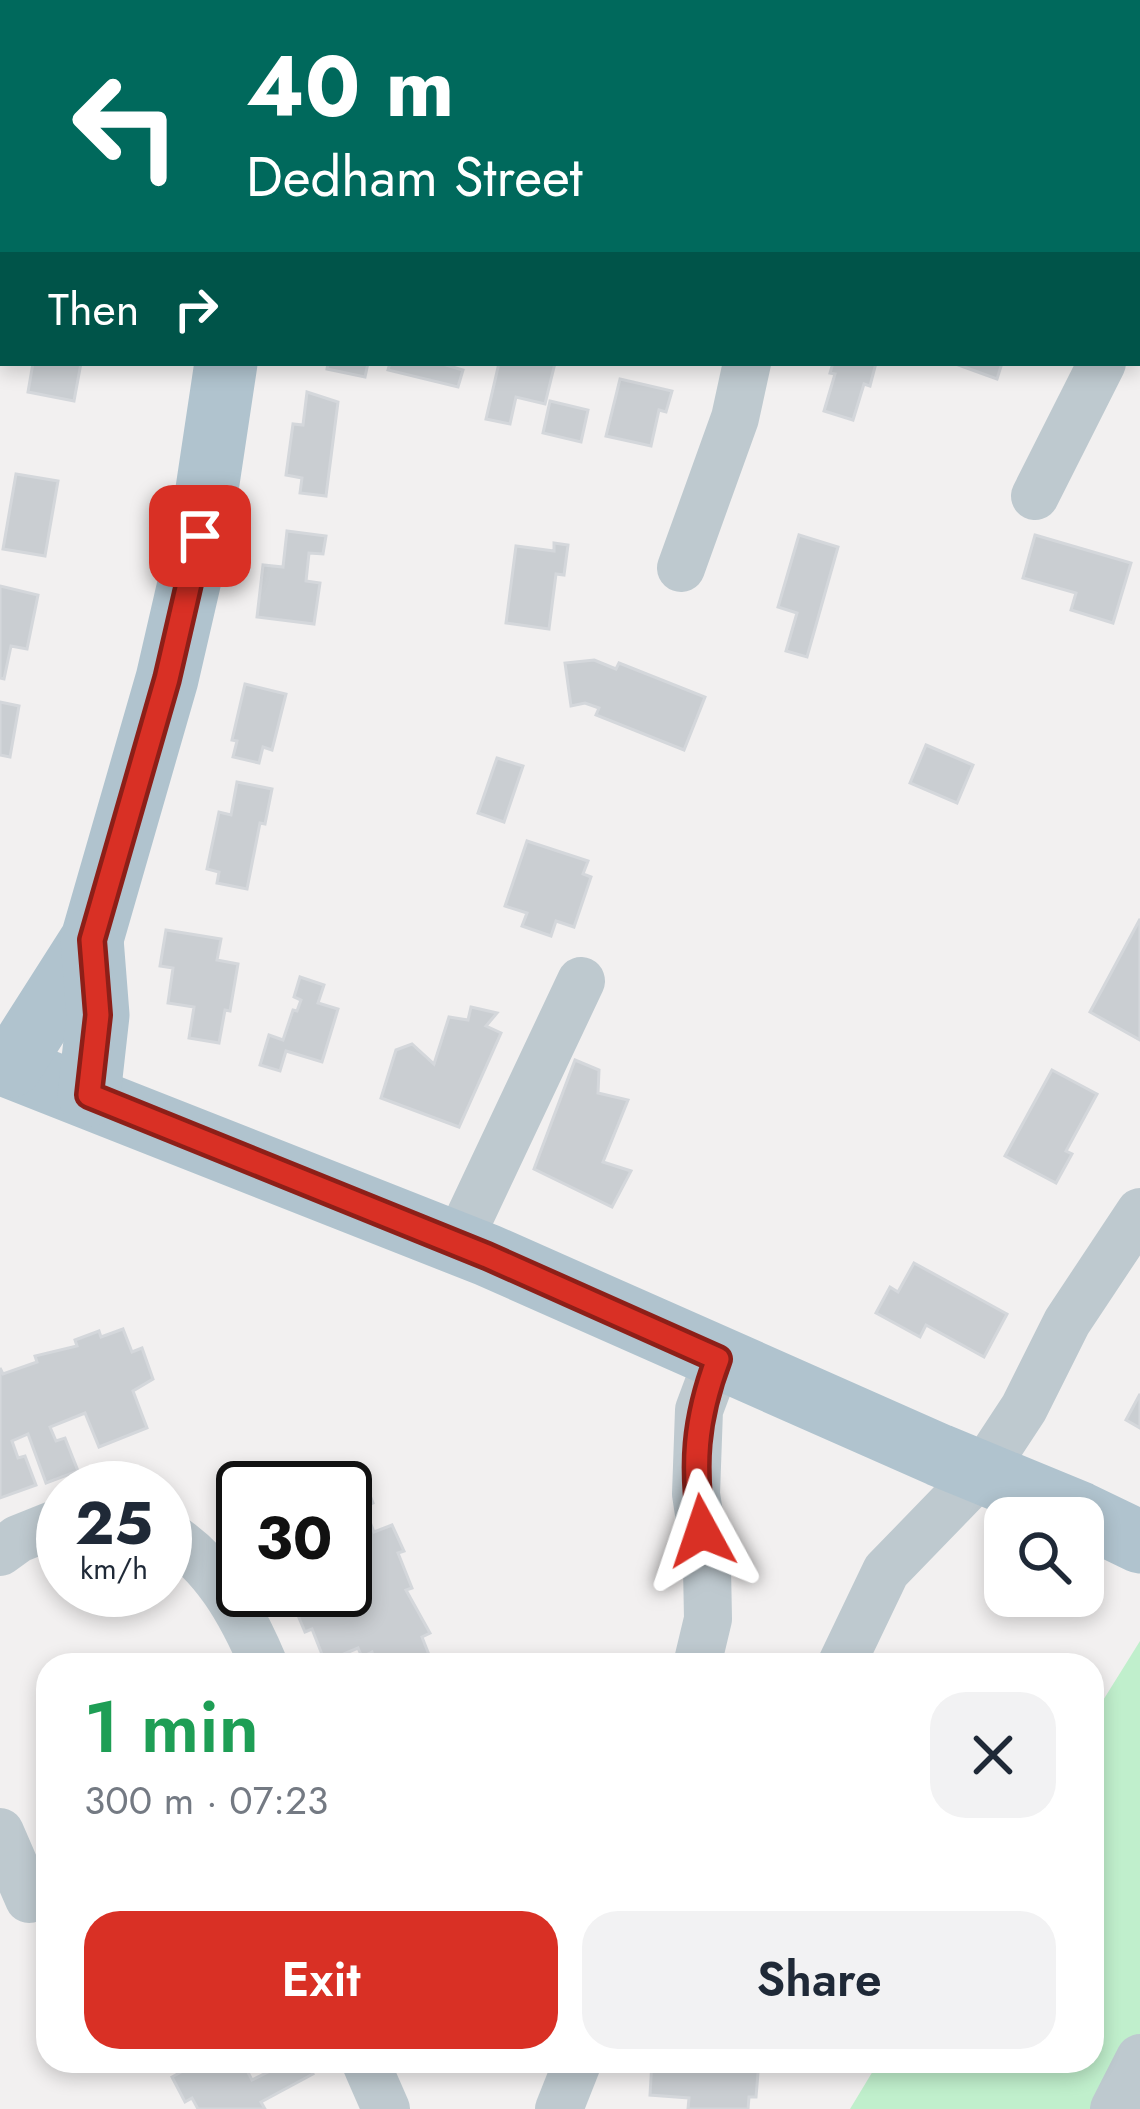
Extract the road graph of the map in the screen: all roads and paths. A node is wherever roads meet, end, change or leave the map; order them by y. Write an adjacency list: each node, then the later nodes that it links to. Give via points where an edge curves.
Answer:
1 (226, 366): 6 (main road, via 200,536 167,679)
2 (746, 366): 5 (street)
3 (1100, 366): 4 (street)
4 (1035, 496)
5 (681, 568)
6 (92, 940): 8 (main road); 9 (main road, via 98,1015)
7 (581, 981): 11 (street)
8 (6, 1064): 9 (main road)
9 (89, 1095): 11 (main road)
10 (1140, 1212): 13 (street)
11 (457, 1244): 12 (main road)
12 (718, 1359): 13 (main road); 19 (street, via 699,1409 696,1494 708,1619)
13 (982, 1472): 15 (main road); 20 (street, via 886,1571)
14 (36, 1532): 16 (street)
15 (1140, 1542)
16 (0, 1552)
17 (192, 1552): 18 (street, via 228,1592)
18 (258, 1653)
19 (701, 1653)
20 (848, 1653)
21 (0, 1832): 22 (street)
22 (26, 1904)
23 (1140, 2058): 28 (street)
24 (370, 2073): 26 (street)
25 (573, 2073): 27 (street)
26 (386, 2109)
27 (559, 2109)
28 (1114, 2109)

